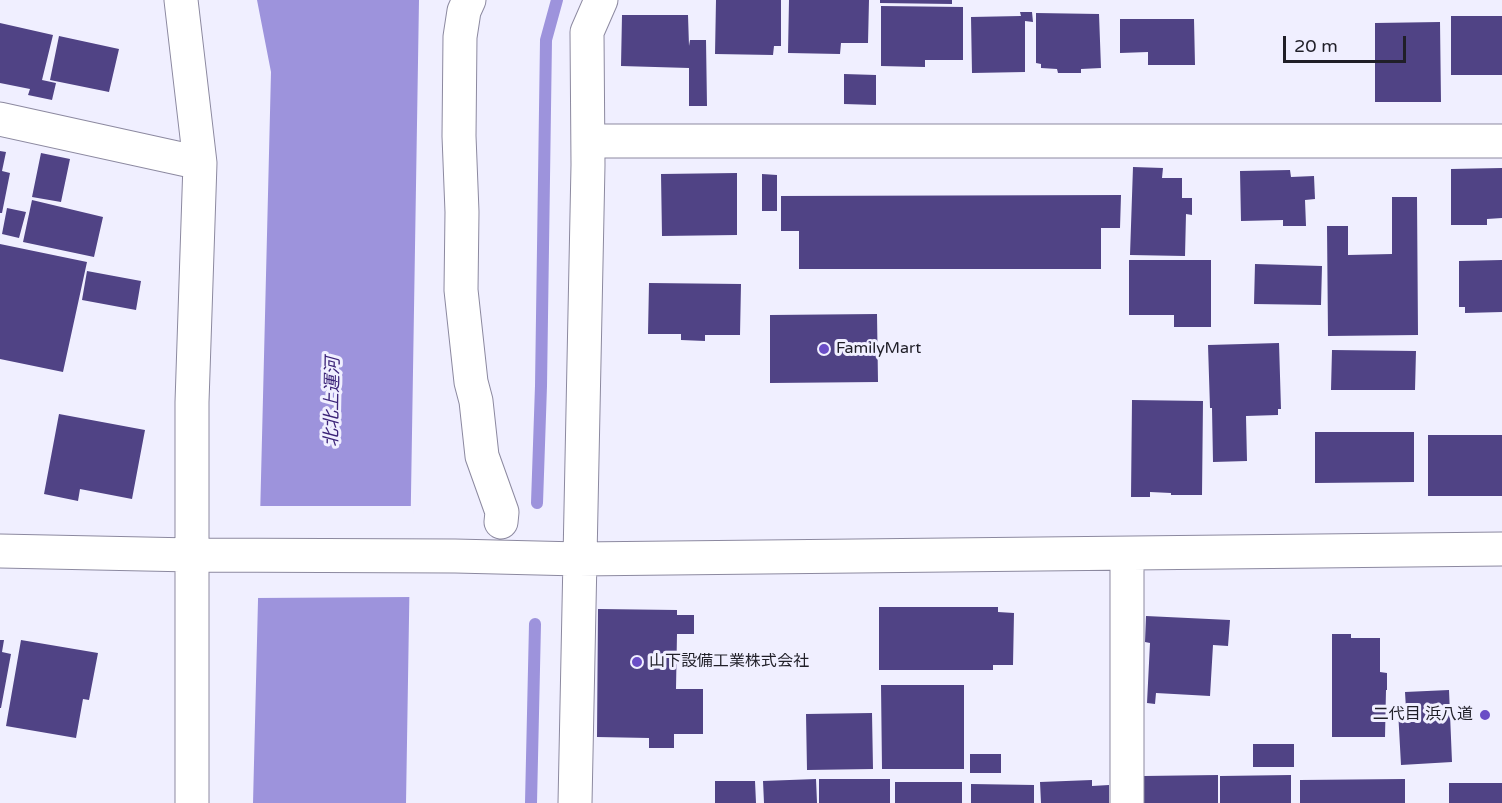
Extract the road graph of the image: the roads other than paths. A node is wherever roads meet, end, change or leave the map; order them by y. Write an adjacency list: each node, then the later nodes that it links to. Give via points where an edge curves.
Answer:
1 (181, 0): 7 (street)
2 (469, 0): 8 (street, via 460,37 461,290 482,456 502,512)
3 (601, 0): 5 (street, via 587,32)
4 (0, 119): 7 (street)
5 (588, 141): 6 (street); 13 (street)
6 (1502, 141)
7 (200, 163): 12 (street)
8 (501, 522)
9 (1502, 549): 11 (street)
10 (0, 551): 12 (street)
11 (1127, 554): 13 (street); 16 (street)
12 (192, 555): 13 (street); 14 (street)
13 (579, 559): 15 (street)
14 (192, 803)
15 (575, 803)
16 (1127, 803)

